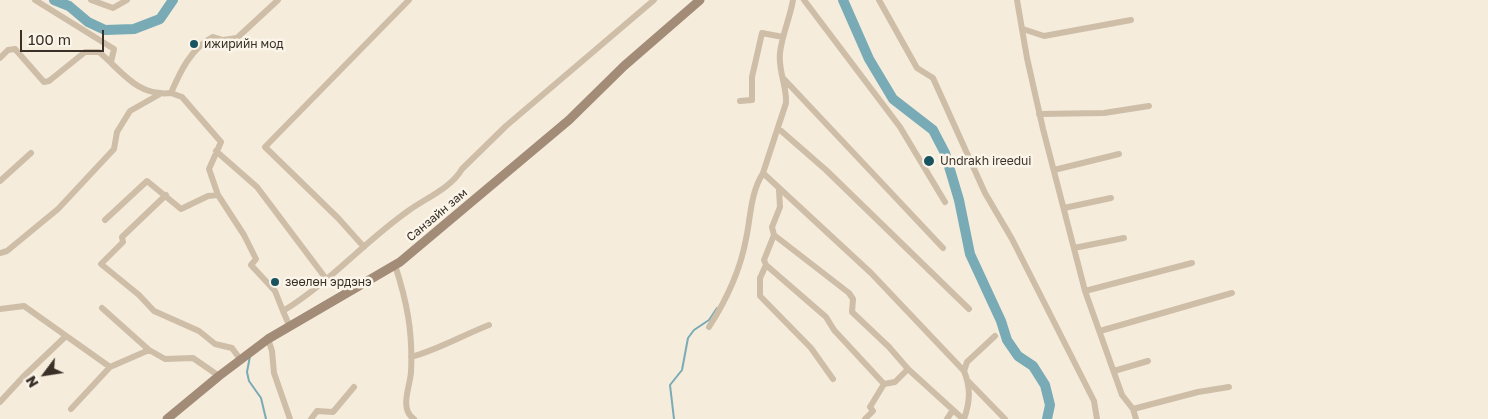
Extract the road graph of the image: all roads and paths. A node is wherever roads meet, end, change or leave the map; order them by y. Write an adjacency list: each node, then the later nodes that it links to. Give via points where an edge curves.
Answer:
1 (35, 0): 16 (street, via 114,49)
2 (91, 0): 3 (street, via 113,8)
3 (127, 0)
4 (278, 0): 18 (street, via 237,38 206,41 185,64)
5 (409, 0): 39 (street, via 266,147)
6 (654, 0): 39 (street, via 506,126 458,176)
7 (700, 0): 44 (main road, Санзайн зам, via 513,169)
8 (793, 0): 14 (street)
9 (804, 0): 34 (street, via 900,127)
10 (880, 0): 86 (street, via 917,68 933,78 986,193 1094,401)
11 (1017, 0): 13 (street)
12 (1131, 20): 13 (street, via 1044,36)
13 (1023, 30): 22 (street)
14 (783, 37): 17 (street); 20 (street, via 762,33 752,77 752,100)
15 (0, 58): 16 (street, via 8,50 15,49 44,82 85,52 99,52)
16 (111, 62): 19 (street, via 142,90)
17 (780, 75): 23 (street, via 787,94); 40 (street)
18 (171, 93): 19 (street); 24 (street, via 182,97 221,142)
19 (160, 94): 42 (street, via 130,110 117,132 114,149 58,209 7,251)
20 (740, 101)
21 (1149, 106): 22 (street, via 1104,113)
22 (1039, 114): 27 (street)
23 (779, 129): 28 (street); 51 (street, via 826,170)
24 (216, 151): 31 (street, via 209,169); 46 (street, via 257,187)
25 (31, 153): 29 (street)
26 (1119, 154): 27 (street)
27 (1054, 170): 35 (street)
28 (763, 173): 30 (street); 55 (street, via 755,187 747,238 734,286)
29 (0, 181)
30 (779, 190): 37 (street, via 780,207 772,227); 66 (street, via 870,273)
31 (218, 195): 32 (street, via 208,196 181,209); 52 (street, via 256,258 251,265 275,291)
32 (166, 196): 36 (street, via 147,181); 62 (street, via 122,237 123,242 101,264 154,311 199,332 215,344 232,348)
33 (1111, 198): 35 (street)
34 (946, 202)
35 (1064, 208): 41 (street)
36 (105, 220)
37 (774, 236): 45 (street, via 764,260); 65 (street, via 849,293 853,299 852,312)
38 (1124, 238): 41 (street)
39 (364, 247): 46 (street)
40 (943, 248)
41 (1074, 248): 47 (street)
42 (0, 253)
43 (1192, 263): 47 (street)
44 (395, 265): 53 (main road, Санзайн зам); 61 (street, via 408,304)
45 (766, 265): 69 (street, via 760,278 760,296 811,348); 71 (street, via 826,317)
46 (327, 280): 52 (street)
47 (1085, 291): 56 (street)
48 (1232, 293): 56 (street)
49 (102, 308): 60 (street)
50 (0, 309): 57 (street, via 24,306)
51 (969, 309)
52 (283, 311): 53 (street)
53 (289, 325): 59 (main road, Санзайн зам)
54 (489, 325): 61 (street)
55 (709, 327)
56 (1100, 331): 67 (street)
57 (66, 336): 64 (street); 74 (street, via 22,376)
58 (995, 336): 66 (street, via 967,362)
59 (268, 339): 62 (main road, Санзайн зам); 79 (street, via 274,373)
60 (149, 350): 64 (street); 68 (street, via 165,359 192,358)
61 (411, 357): 81 (street, via 406,406 409,416)
62 (240, 359): 68 (main road, Санзайн зам)
63 (1148, 361): 67 (street)
64 (110, 367): 75 (street)
65 (908, 369): 71 (street, via 895,382); 77 (street)
66 (964, 371): 70 (street)
67 (1114, 371): 76 (street, via 1122,395)
68 (219, 376): 78 (main road, Санзайн зам)
69 (833, 379)
70 (969, 382): 84 (street, via 969,404); 85 (street)
71 (884, 384): 82 (street, via 870,408 873,411)
72 (354, 387): 80 (street, via 333,412 317,411)
73 (1229, 387): 76 (street)
74 (0, 402)
75 (71, 409)
76 (1133, 409): 87 (street)
77 (953, 410): 83 (street); 84 (street)
78 (167, 419)
79 (290, 419)
80 (311, 419)
81 (414, 419)
82 (865, 419)
83 (947, 419)
84 (963, 419)
85 (1005, 419)
86 (1097, 419)
87 (1136, 419)

